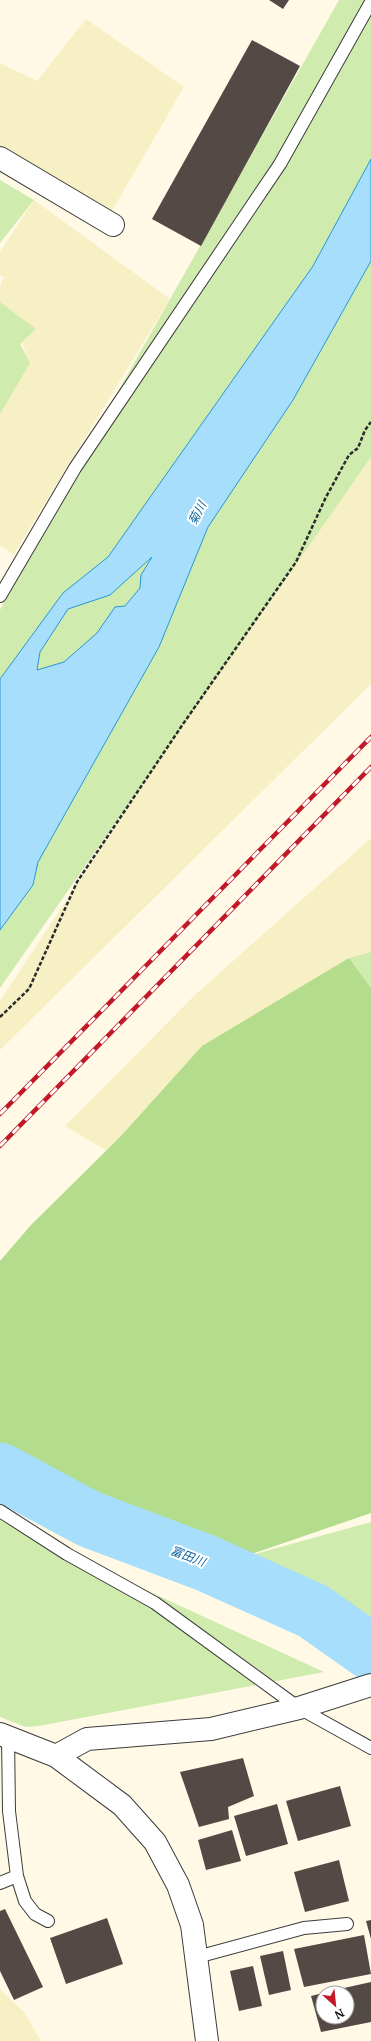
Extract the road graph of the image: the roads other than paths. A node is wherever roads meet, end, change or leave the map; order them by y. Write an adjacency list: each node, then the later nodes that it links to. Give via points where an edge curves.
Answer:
1 (371, 2): 4 (lane, via 280,164 75,468)
2 (0, 158): 3 (street)
3 (113, 225)
4 (0, 596)
5 (0, 1510): 7 (lane, via 67,1554 155,1603)
6 (371, 1685): 7 (street)
7 (299, 1708): 9 (lane); 10 (street, via 211,1729 87,1739)
8 (4, 1736): 10 (street); 11 (lane, via 9,1811)
9 (371, 1748)
10 (56, 1756): 15 (street, via 122,1805 156,1842 181,1892 192,1925)
11 (18, 1876): 12 (lane); 13 (lane, via 25,1901 35,1914)
12 (0, 1883)
13 (48, 1921)
14 (347, 1924): 15 (lane, via 304,1928)
15 (197, 1957): 16 (street)
16 (207, 2041)

